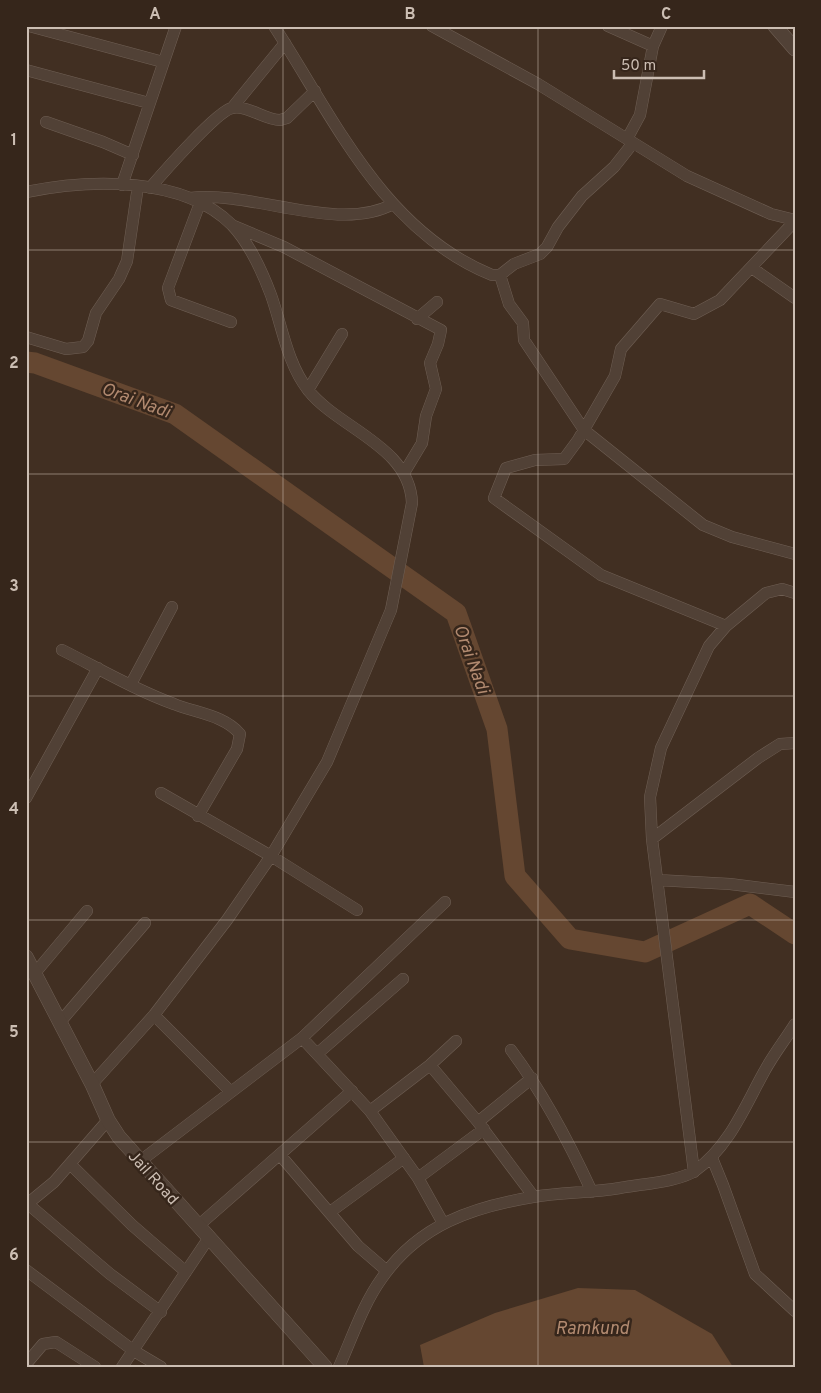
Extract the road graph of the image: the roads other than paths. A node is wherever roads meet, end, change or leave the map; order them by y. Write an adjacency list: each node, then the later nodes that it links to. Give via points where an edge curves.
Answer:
1 (29, 26): 11 (street)
2 (275, 26): 8 (street)
3 (432, 26): 17 (street, via 538,84)
4 (608, 26): 9 (street)
5 (662, 26): 9 (street)
6 (775, 26): 10 (street)
7 (174, 27): 11 (street)
8 (285, 43): 13 (street); 15 (street)
9 (653, 46): 17 (street, via 640,115)
10 (795, 49)
11 (163, 62): 14 (street)
12 (26, 70): 14 (street)
13 (315, 91): 15 (street, via 287,118 280,120); 23 (street, via 349,149)
14 (149, 103): 18 (street)
15 (232, 108): 20 (street)
16 (46, 122): 18 (street)
17 (630, 141): 24 (street, via 687,176 771,214); 27 (street, via 614,167 582,196 547,247 540,254 514,264)
18 (133, 155): 19 (street)
19 (122, 186): 20 (street); 21 (street, via 55,186)
20 (144, 187): 22 (street); 33 (street, via 120,280 96,313 83,348 66,349)
21 (26, 192)
22 (195, 201): 23 (street, via 220,196 348,215 381,210); 25 (street); 31 (street, via 168,295 171,300)
23 (393, 204): 27 (street, via 434,242 481,271)
24 (795, 221): 26 (street)
25 (232, 226): 30 (street, via 284,247); 34 (street, via 250,248 260,269 296,370)
26 (752, 268): 28 (street); 35 (street, via 720,300 694,314 660,304 621,349 615,376)
27 (500, 274): 35 (street, via 509,304 523,323 524,340)
28 (795, 298)
29 (436, 302): 30 (street)
30 (417, 319): 36 (street, via 441,330 430,362 436,389 426,416 422,443)
31 (231, 322)
32 (342, 334): 34 (street)
33 (26, 337)
34 (308, 390): 36 (street, via 328,409 371,439)
35 (584, 430): 37 (street, via 703,525 732,537); 40 (street, via 564,459 535,460 506,468 494,498 600,575)
36 (404, 473): 49 (street, via 411,486 412,503 391,610 327,762)
37 (795, 554)
38 (795, 593): 40 (street, via 774,590)
39 (172, 607): 43 (street)
40 (726, 626): 48 (street, via 709,646 661,748 650,797)
41 (62, 650): 42 (street)
42 (98, 668): 43 (street); 46 (street)
43 (131, 684): 47 (street, via 234,727 240,734 236,749)
44 (795, 743): 48 (street, via 780,744 765,754)
45 (161, 793): 47 (street)
46 (26, 798)
47 (198, 816): 49 (street)
48 (652, 839): 50 (street)
49 (271, 856): 53 (street); 59 (street)
50 (657, 880): 51 (street); 79 (street)
51 (795, 892)
52 (445, 902): 62 (street)
53 (357, 910)
54 (88, 911): 57 (street)
55 (145, 923): 60 (street)
56 (26, 957): 57 (street, Jail Road)
57 (35, 973): 60 (street, Jail Road)
58 (403, 979): 65 (street)
59 (154, 1016): 68 (street); 70 (street)
60 (60, 1021): 68 (street, Jail Road)
61 (795, 1024): 76 (street)
62 (302, 1038): 65 (street); 70 (street)
63 (456, 1041): 66 (street)
64 (511, 1050): 67 (street)
65 (317, 1054): 69 (street)
66 (430, 1065): 71 (street); 73 (street)
67 (532, 1078): 73 (street); 81 (street)
68 (92, 1084): 72 (street, Jail Road)
69 (352, 1091): 71 (street); 74 (street)
70 (231, 1092): 77 (street)
71 (370, 1111): 75 (street)
72 (108, 1120): 77 (street, Jail Road); 78 (street)
73 (481, 1125): 80 (street); 82 (street)
74 (280, 1155): 84 (street); 86 (street)
75 (404, 1158): 80 (street); 84 (street)
76 (712, 1158): 79 (street); 91 (street, via 755,1274)
77 (139, 1162): 86 (street, Jail Road)
78 (70, 1164): 83 (street); 90 (street, via 125,1219)
79 (694, 1172): 81 (street, via 678,1178)
80 (418, 1178): 85 (street)
81 (592, 1192): 82 (street)
82 (534, 1197): 85 (street, via 463,1214)
83 (27, 1204): 92 (street)
84 (330, 1212): 89 (street, via 358,1246)
85 (443, 1224): 89 (street, via 418,1239)
86 (198, 1226): 87 (street, Jail Road)
87 (208, 1239): 90 (street); 98 (street, Jail Road)
88 (26, 1270): 93 (street)
89 (387, 1271): 99 (street, via 366,1306)
90 (186, 1272): 92 (street)
91 (795, 1311)
92 (161, 1312): 93 (street)
93 (134, 1351): 96 (street); 97 (street)
94 (26, 1364): 95 (street, via 43,1344 56,1342)
95 (95, 1367)
96 (122, 1367)
97 (161, 1367)
98 (325, 1367)
99 (339, 1367)

